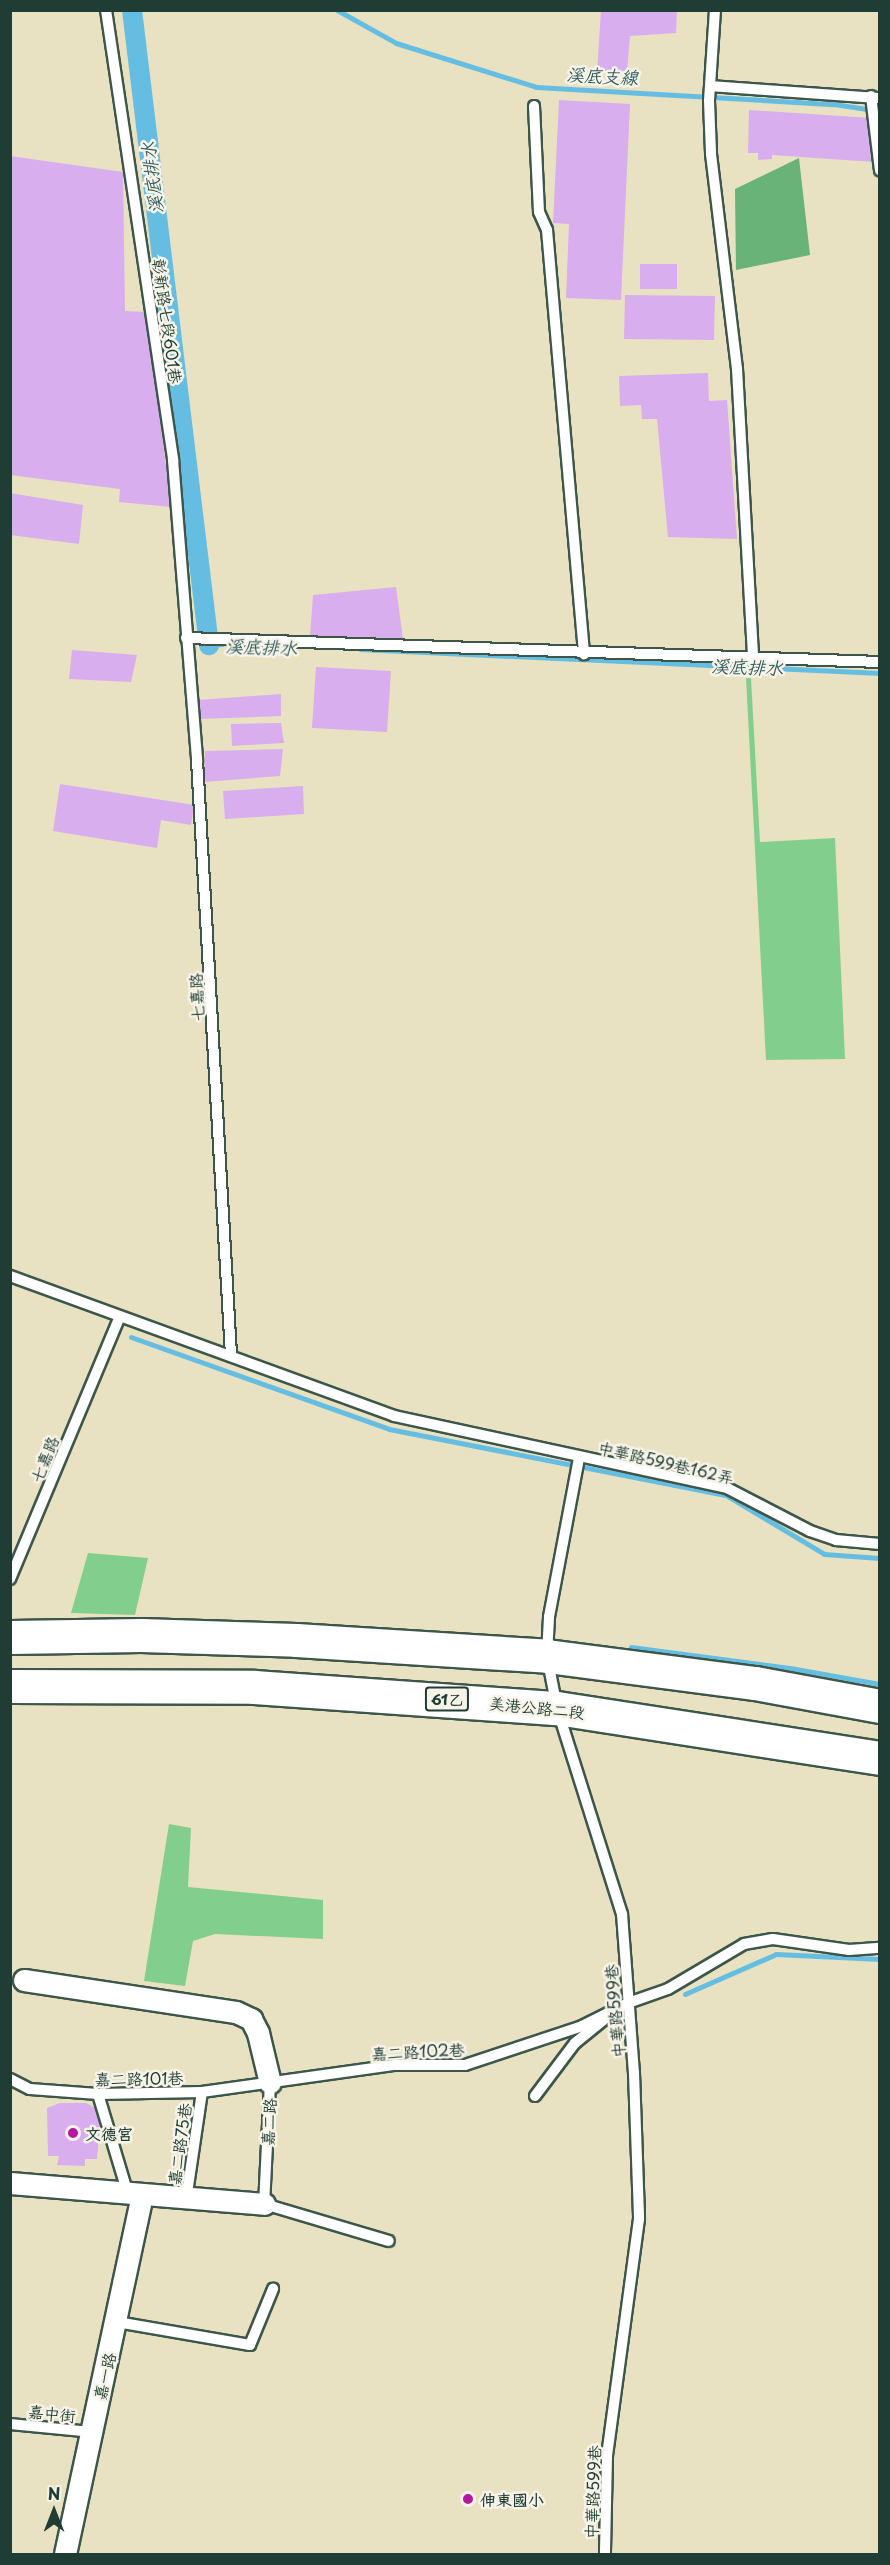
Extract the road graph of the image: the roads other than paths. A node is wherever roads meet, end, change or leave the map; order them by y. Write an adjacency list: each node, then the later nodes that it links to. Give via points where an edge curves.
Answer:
1 (106, 10): 7 (lane, 彰新路七段601巷, via 172,460)
2 (715, 10): 3 (lane)
3 (711, 86): 4 (lane); 9 (lane, via 719,236 737,369)
4 (875, 97): 6 (lane)
5 (534, 106): 8 (lane, via 539,213 548,230)
6 (879, 170)
7 (186, 638): 8 (lane); 13 (lane, 七嘉路, via 200,808)
8 (584, 654): 9 (lane)
9 (753, 656): 10 (lane)
10 (879, 662)
11 (10, 1276): 12 (lane, 中華路599巷162弄)
12 (118, 1318): 13 (lane, 中華路599巷162弄); 16 (lane, 七嘉路)
13 (231, 1354): 14 (lane, 中華路599巷162弄, via 394,1416)
14 (579, 1458): 15 (lane, 中華路599巷162弄, via 727,1488 810,1531 836,1540); 18 (lane, 中華路599巷, via 549,1617)
15 (879, 1544)
16 (10, 1579)
17 (10, 1637): 18 (main road, via 141,1635 296,1640)
18 (547, 1656): 20 (main road, via 755,1683); 21 (lane, 中華路599巷)
19 (10, 1686): 21 (main road, 美港公路二段 / 61乙, via 254,1688)
20 (879, 1706)
21 (558, 1708): 22 (main road, 美港公路二段 / 61乙); 25 (lane, 中華路599巷, via 621,1914)
22 (879, 1758)
23 (879, 1948): 25 (lane, 嘉二路102巷, via 849,1950 773,1939 744,1944 668,1989)
24 (24, 1980): 28 (street, 嘉二路, via 236,2012 251,2019 258,2033)
25 (628, 2003): 26 (lane, 嘉二路102巷); 42 (lane, 中華路599巷, via 639,2219 607,2456)
26 (610, 2014): 28 (lane, 嘉二路102巷, via 500,2056 465,2065 395,2065); 31 (lane, via 590,2035 575,2043)
27 (10, 2079): 30 (lane, 嘉二路101巷, via 30,2089)
28 (270, 2083): 29 (lane, 嘉二路101巷); 35 (lane, 嘉二路)
29 (202, 2092): 30 (lane, 嘉二路101巷); 34 (lane, 嘉二路75巷)
30 (98, 2094): 33 (lane)
31 (536, 2096)
32 (10, 2183): 33 (street)
33 (135, 2196): 34 (street); 38 (street, 嘉一路)
34 (186, 2200): 35 (street)
35 (264, 2204): 36 (lane)
36 (389, 2241)
37 (273, 2289): 38 (lane, via 250,2345)
38 (117, 2322): 40 (street, 嘉一路)
39 (10, 2424): 40 (lane, 嘉中街)
40 (91, 2432): 41 (street, 嘉一路)
41 (65, 2554)
42 (605, 2554)

